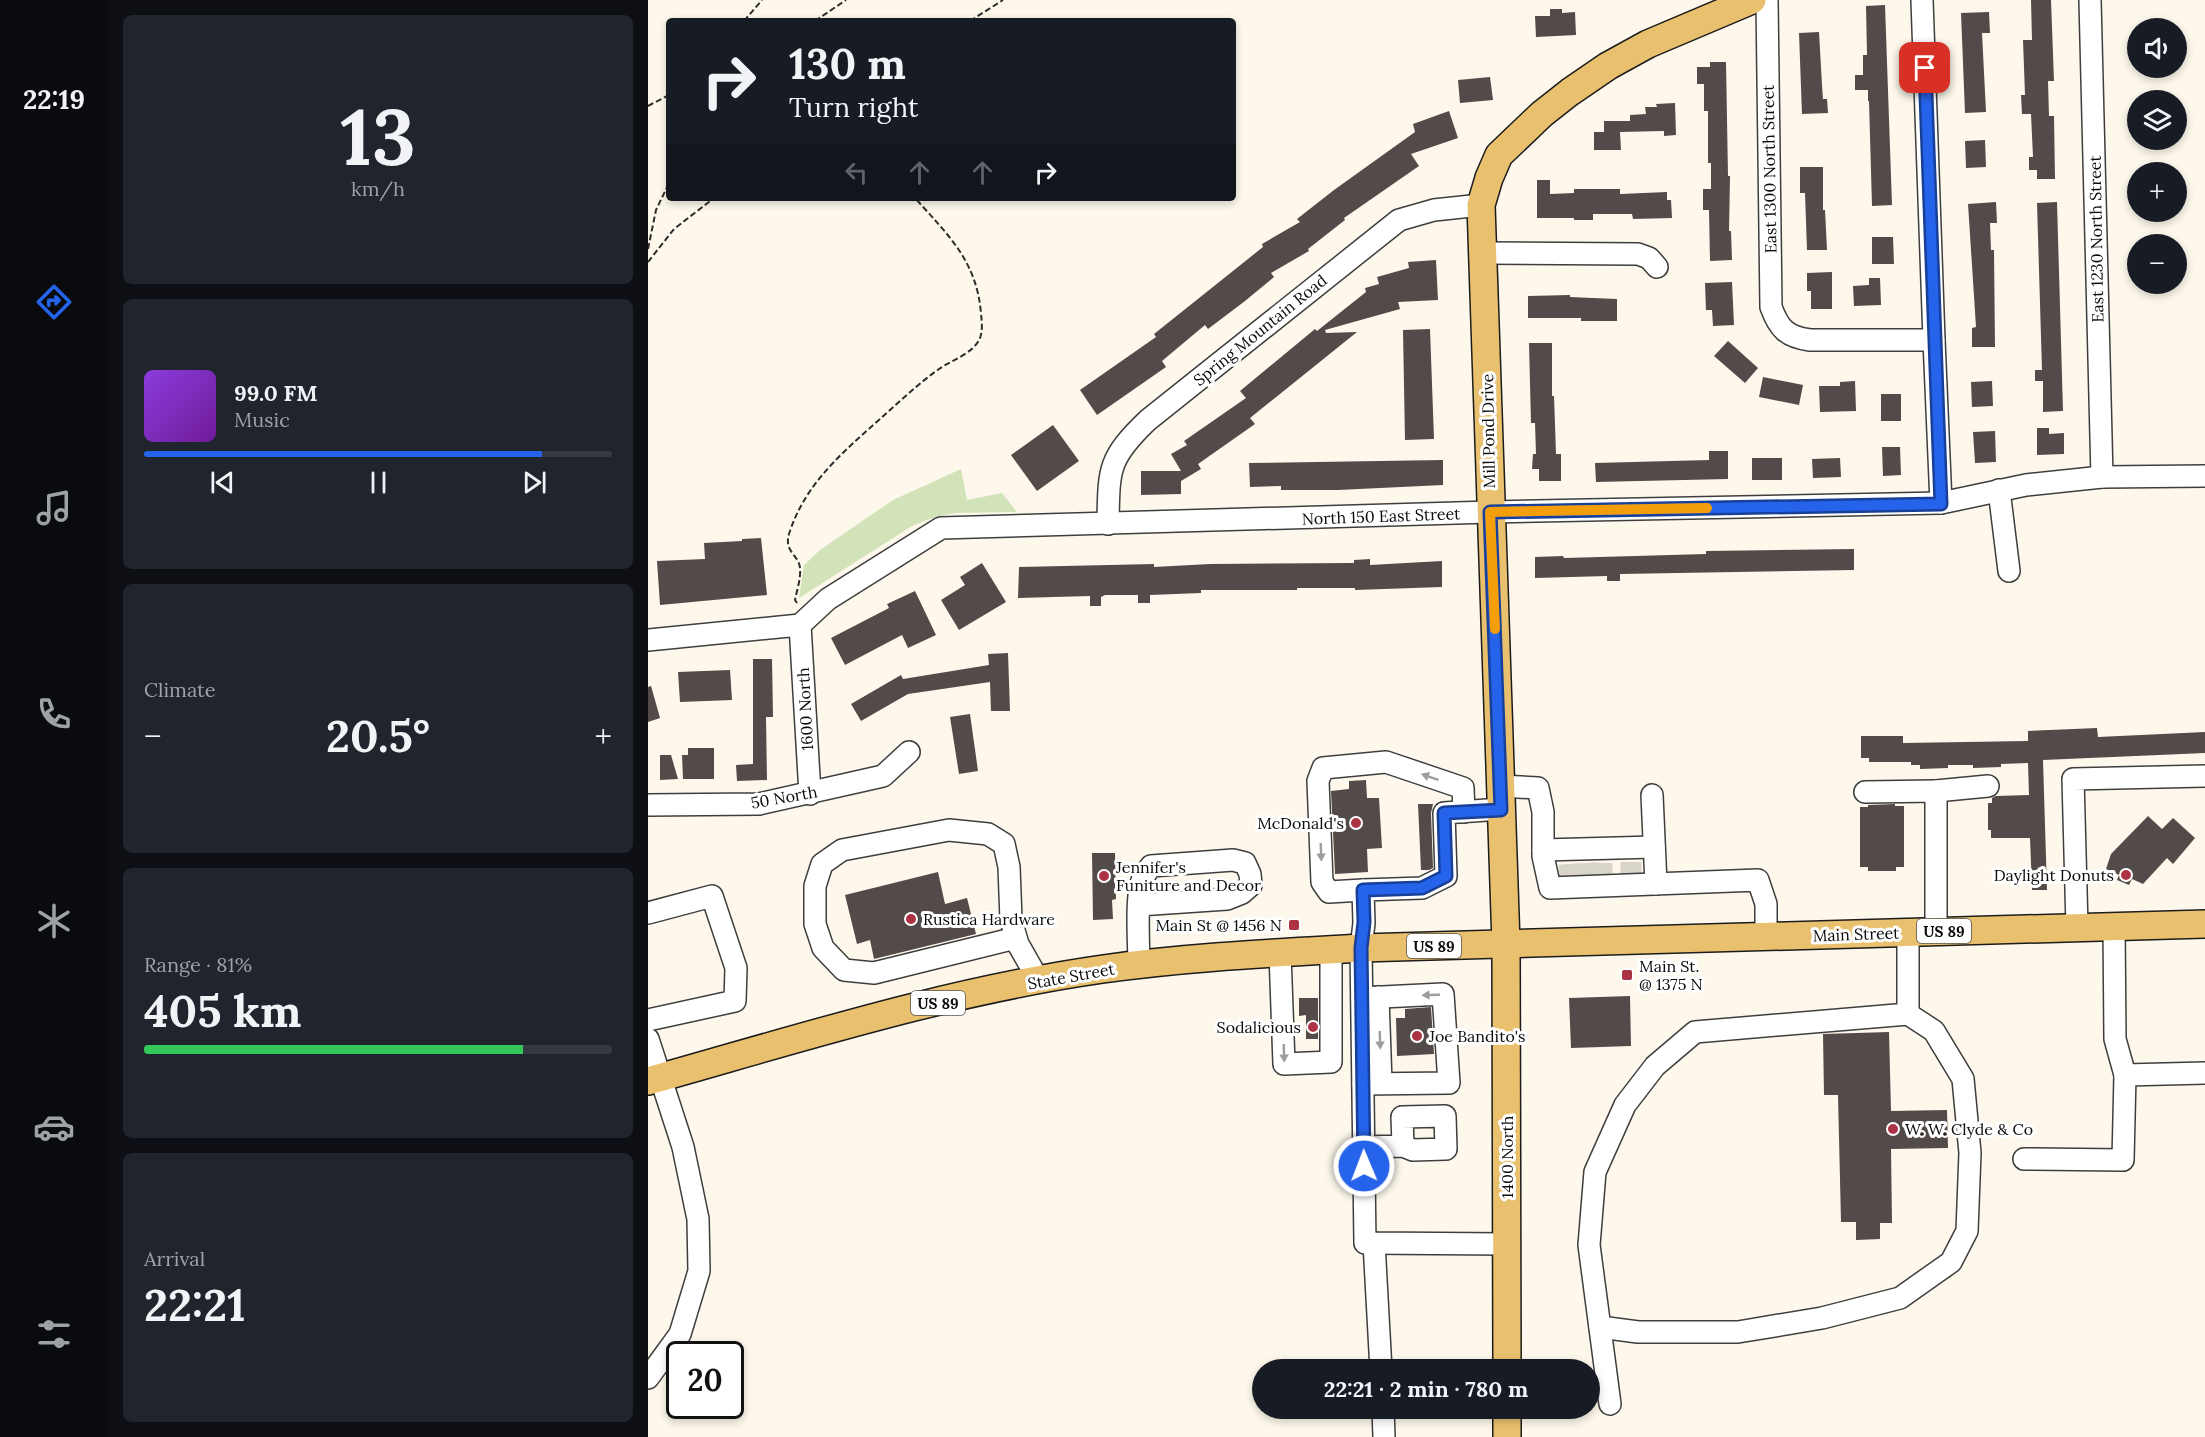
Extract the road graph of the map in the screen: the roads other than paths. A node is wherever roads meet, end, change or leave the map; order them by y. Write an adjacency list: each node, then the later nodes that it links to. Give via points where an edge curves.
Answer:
1 (1752, 0): 5 (main road, via 1648,44 1570,92 1499,155)
2 (1767, 0): 8 (street, East 1300 North Street, via 1771,307 1776,322 1787,333 1810,340)
3 (1922, 0): 8 (street)
4 (2090, 0): 10 (street, East 1230 North Street)
5 (1481, 205): 6 (main road, Mill Pond Drive); 14 (street, Spring Mountain Road, via 1434,210 1399,220 1148,420 1128,439 1111,471)
6 (1484, 254): 7 (street, via 1638,254); 13 (main road, Mill Pond Drive)
7 (1657, 267)
8 (1934, 340): 12 (street)
9 (2205, 476): 10 (street, North 150 East Street)
10 (2102, 477): 11 (street, North 150 East Street)
11 (1999, 490): 12 (street, North 150 East Street); 15 (street)
12 (1941, 504): 13 (street, North 150 East Street)
13 (1490, 512): 14 (street, North 150 East Street); 25 (main road, Mill Pond Drive)
14 (1108, 524): 16 (street, North 150 East Street, via 941,528 828,599)
15 (2009, 571)
16 (800, 625): 17 (street); 23 (street, 1600 North)
17 (648, 640)
18 (909, 752): 23 (street, 50 North, via 883,776)
19 (2205, 776): 37 (street, via 2073,779)
20 (1988, 786): 21 (street)
21 (1936, 791): 22 (street); 38 (street)
22 (1865, 792)
23 (810, 794): 26 (street, 50 North, via 759,804)
24 (1652, 795): 28 (street)
25 (1501, 798): 27 (street); 29 (street, via 1538,788 1543,812); 42 (main road, Mill Pond Drive)
26 (648, 805)
27 (1464, 812): 32 (street, via 1444,813 1446,876 1422,888); 32 (street, one-way to 32, via 1463,788 1386,762 1323,768 1318,781 1322,882 1329,892)
28 (1654, 847): 30 (street); 31 (street)
29 (1543, 850): 30 (street); 30 (street, via 1550,888)
30 (1601, 869): 31 (street)
31 (1656, 884): 40 (street, via 1758,880 1766,904)
32 (1363, 890): 43 (street)
33 (1139, 904): 33 (street, via 1142,880 1151,866 1233,860 1245,863 1250,874 1251,885 1227,899); 46 (street)
34 (648, 913): 50 (street, via 712,896 736,968 735,1001)
35 (2205, 924): 36 (main road, Main Street / US 89)
36 (2114, 926): 37 (main road, Main Street / US 89); 53 (street, via 2115,1039)
37 (2077, 927): 38 (main road, Main Street / US 89)
38 (1936, 931): 39 (main road, Main Street / US 89)
39 (1908, 932): 40 (main road, Main Street / US 89); 49 (street)
40 (1766, 937): 42 (main road, Main Street / US 89)
41 (1016, 938): 41 (street, via 1004,844 988,834 949,830 842,850 822,864 815,886 815,924 823,948 844,970 874,974); 47 (street)
42 (1506, 944): 43 (main road, State Street / US 89); 60 (main road, 1400 North)
43 (1361, 948): 44 (main road, State Street / US 89); 48 (street)
44 (1331, 950): 45 (main road, State Street / US 89); 45 (street, one-way to 44, via 1284,1064 1330,1062)
45 (1280, 952): 46 (main road, State Street / US 89)
46 (1139, 965): 47 (main road, State Street / US 89)
47 (1039, 981): 54 (main road, State Street / US 89, via 854,1023)
48 (1370, 997): 55 (street); 55 (street, one-way to 48, via 1449,1083 1443,994)
49 (1908, 1014): 61 (street, via 1695,1032 1654,1066 1625,1105 1595,1173 1589,1245); 61 (street, via 1934,1031 1963,1079 1970,1153 1967,1231 1951,1262 1900,1298 1822,1318 1738,1332 1638,1332)
50 (648, 1020)
51 (648, 1039): 54 (street)
52 (2205, 1073): 53 (street)
53 (2125, 1075): 58 (street, via 2123,1161)
54 (655, 1079): 64 (street, via 683,1147 698,1220 699,1271 680,1334)
55 (1372, 1083): 57 (street)
56 (1403, 1146): 57 (street)
57 (1364, 1147): 59 (street, via 1365,1243)
58 (2024, 1160)
59 (1374, 1243): 60 (street); 62 (street)
60 (1507, 1244): 63 (main road, 1400 North)
61 (1600, 1327): 65 (street)
62 (1380, 1359)
63 (1507, 1359)
64 (648, 1378)
65 (1610, 1404)
66 (1383, 1419): 68 (street)
67 (1507, 1419): 69 (main road)
68 (1384, 1437)
69 (1507, 1437)

